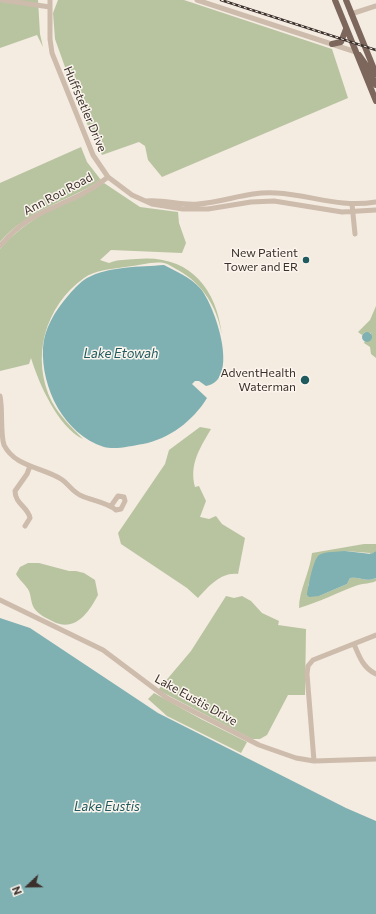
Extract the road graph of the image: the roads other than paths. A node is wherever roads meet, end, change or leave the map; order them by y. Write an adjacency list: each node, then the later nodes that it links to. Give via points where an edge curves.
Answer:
1 (2, 0): 7 (street)
2 (50, 0): 7 (street, Huffstetler Drive)
3 (197, 0): 10 (street)
4 (335, 0): 9 (main road)
5 (346, 0): 8 (main road)
6 (376, 6): 8 (street)
7 (50, 7): 17 (street, Huffstetler Drive, via 50,39 55,63 93,155)
8 (351, 14): 12 (main road)
9 (346, 29): 10 (main road, via 341,42); 11 (main road)
10 (332, 44): 11 (street)
11 (356, 52): 15 (main road); 16 (main road)
12 (369, 56): 13 (street); 14 (main road)
13 (376, 59)
14 (376, 74)
15 (376, 85)
16 (376, 101)
17 (108, 178): 18 (street, Huffstetler Drive, via 132,195); 24 (street, Ann Rou Road, via 78,196 41,211)
18 (146, 201): 20 (street, Huffstetler Drive, via 196,204 271,192); 22 (street, Huffstetler Drive, via 168,207 196,209 274,200)
19 (376, 202): 20 (street, Huffstetler Drive)
20 (352, 204): 22 (street)
21 (376, 210): 22 (street, Huffstetler Drive)
22 (353, 212): 23 (street)
23 (355, 234)
24 (0, 246)
25 (0, 396): 26 (street, via 4,445 14,457)
26 (30, 466): 27 (street, via 62,480 73,492 81,496); 28 (street, via 15,496 18,503 29,513 30,518)
27 (111, 506)
28 (25, 526)
29 (0, 600): 34 (street, Lake Eustis Drive, via 103,650 156,691 202,717 259,745 296,758)
30 (376, 635): 31 (street)
31 (354, 644): 32 (street, via 363,663); 34 (street, via 311,662 308,666)
32 (376, 674)
33 (376, 759): 34 (street, Lake Eustis Drive)
34 (314, 761)

